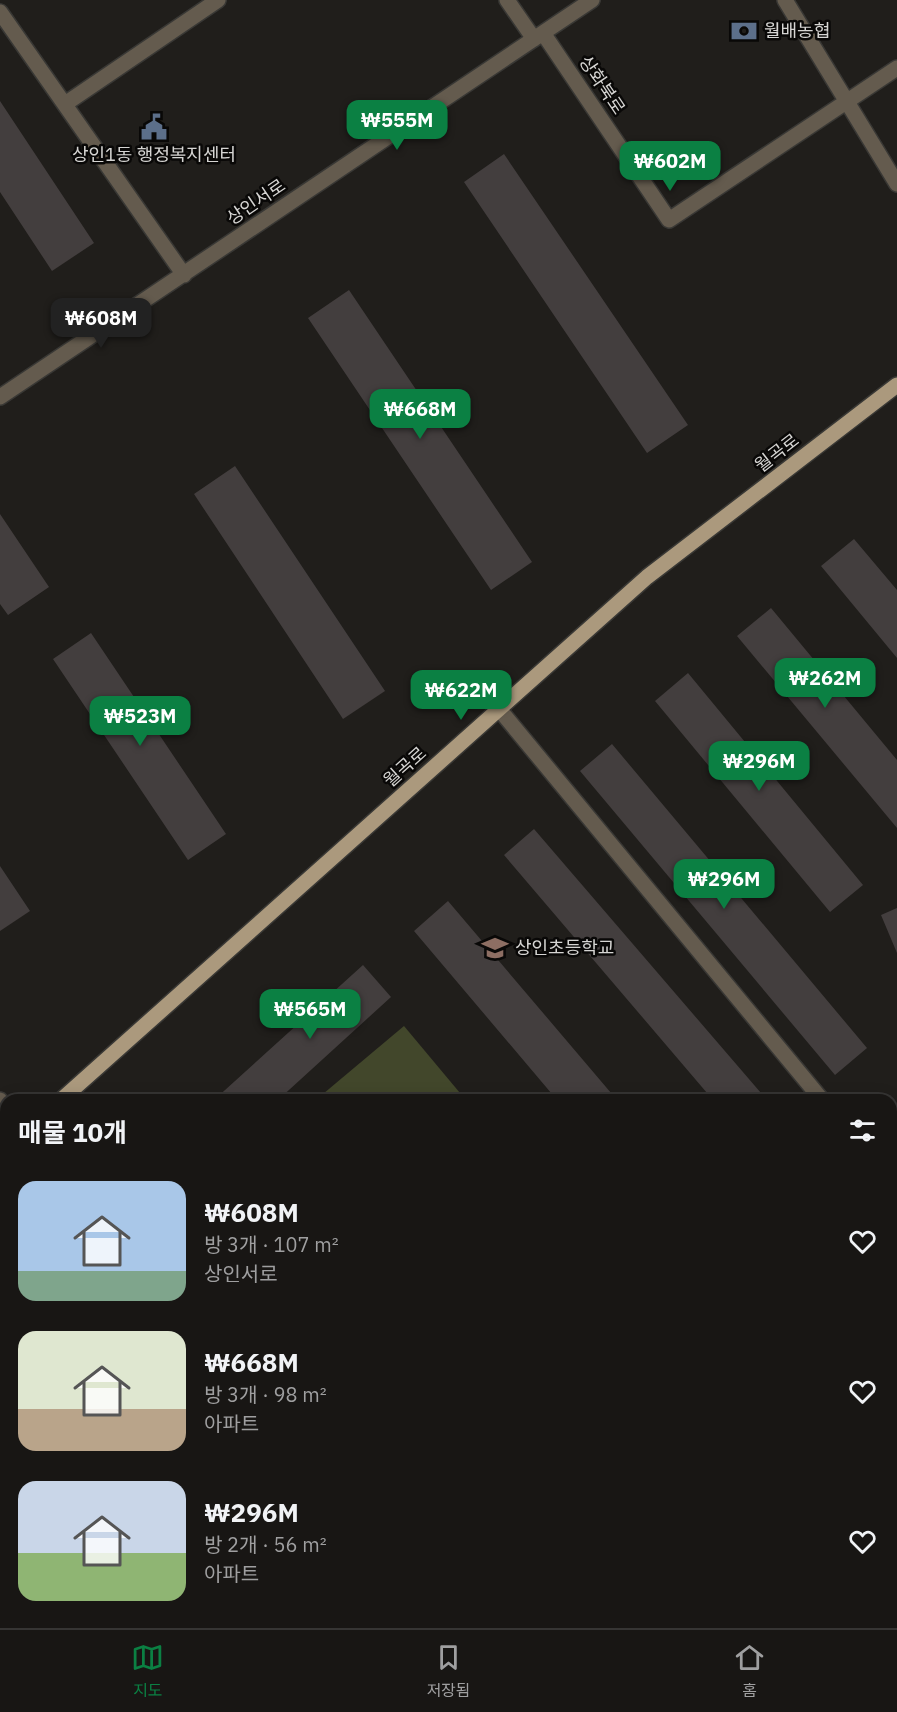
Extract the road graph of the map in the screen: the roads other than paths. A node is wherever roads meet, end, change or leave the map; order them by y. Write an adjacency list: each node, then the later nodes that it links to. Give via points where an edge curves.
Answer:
1 (218, 0): 9 (street)
2 (507, 0): 6 (street)
3 (592, 0): 6 (street, 상인서로)
4 (784, 0): 8 (street)
5 (0, 12): 9 (street)
6 (539, 36): 8 (street, 상화북로, via 669,220); 11 (street, 상인서로)
7 (897, 68): 8 (street, 상화북로)
8 (846, 100): 10 (street)
9 (65, 104): 11 (street)
10 (897, 184)
11 (184, 275): 13 (street, 상인서로)
12 (897, 385): 14 (main road, 월곡로, via 647,577)
13 (0, 397)
14 (499, 710): 15 (main road, 월곡로); 16 (street)
15 (68, 1094)
16 (817, 1094)

